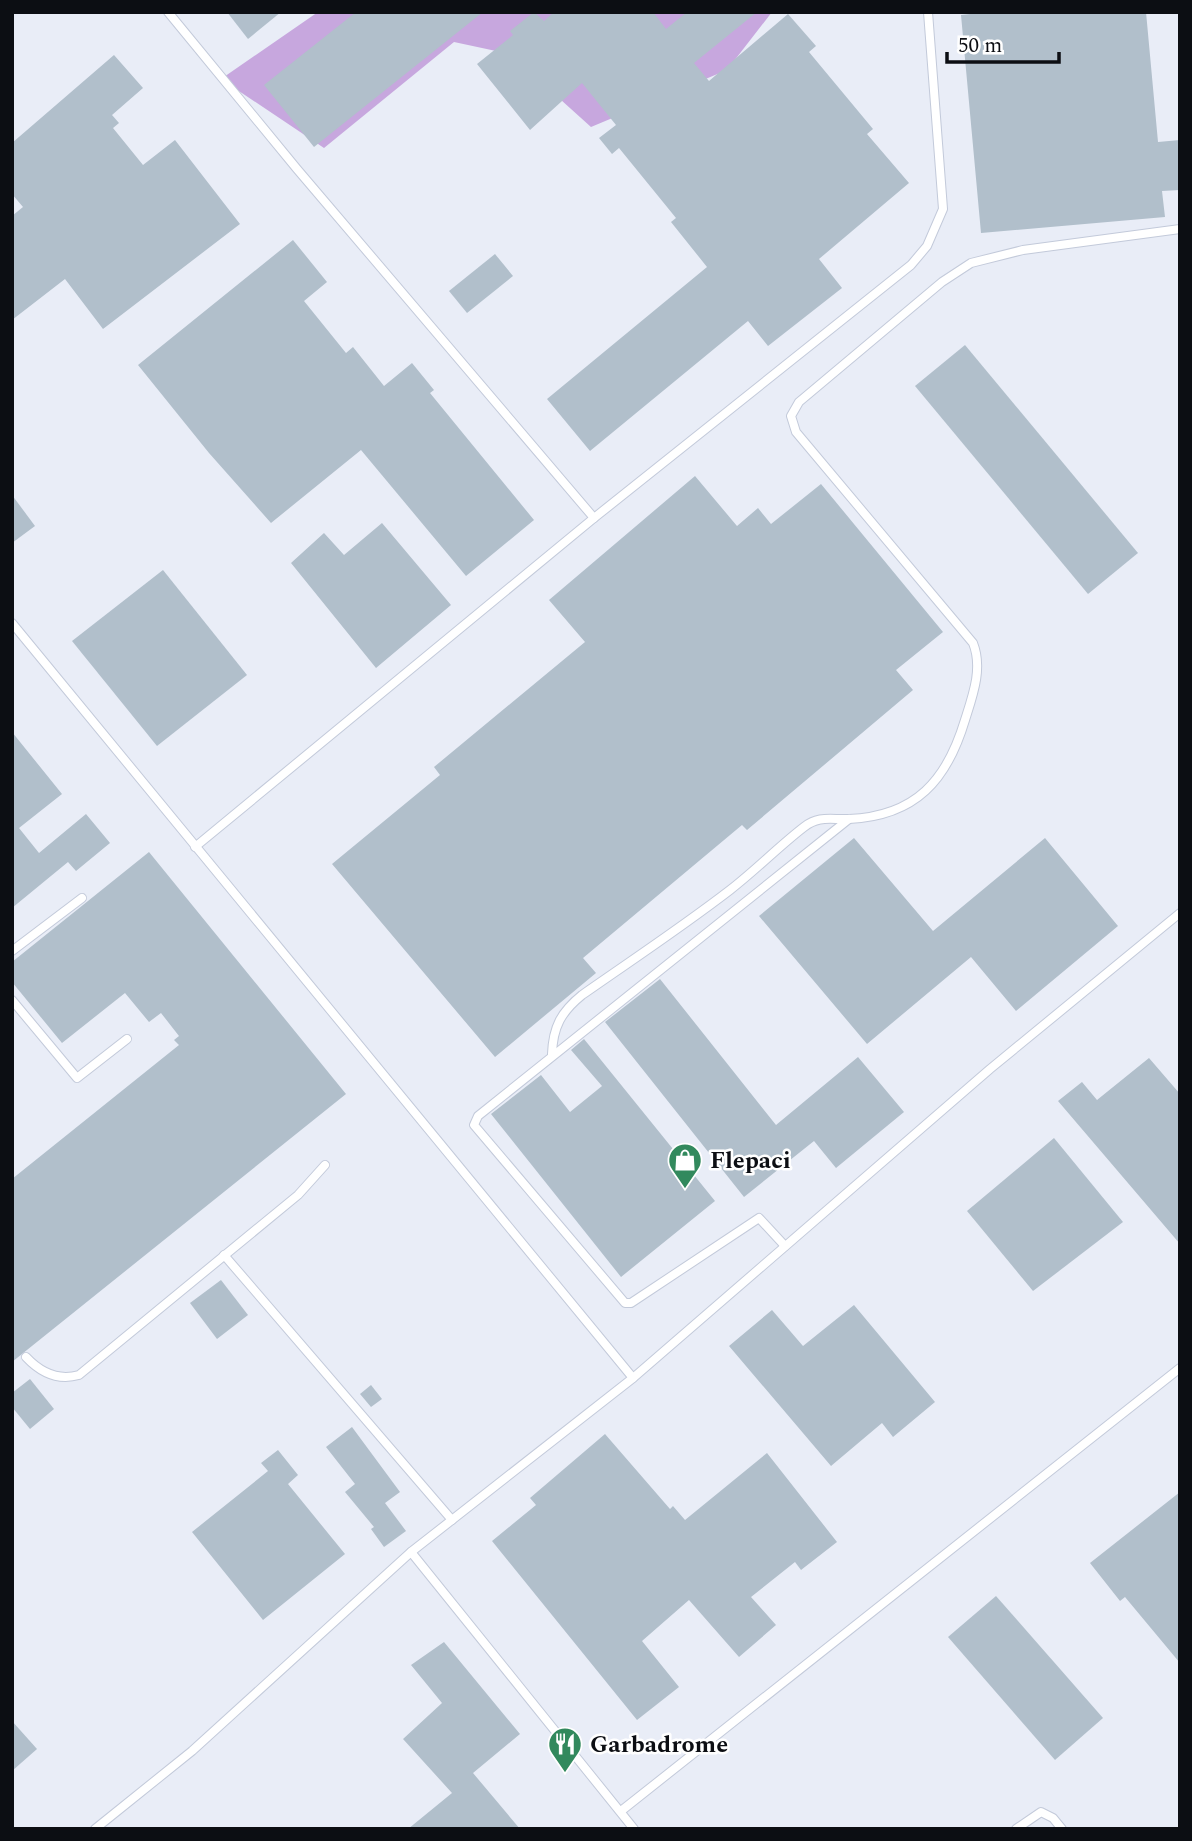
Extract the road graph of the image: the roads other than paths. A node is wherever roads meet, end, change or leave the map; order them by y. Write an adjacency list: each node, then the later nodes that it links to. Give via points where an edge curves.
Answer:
1 (168, 12): 4 (lane)
2 (928, 12): 4 (lane, via 943,209 927,246 911,265 794,361)
3 (1180, 229): 6 (lane, via 1023,250 971,263 867,342 793,409 796,432 964,628 978,654 959,742 932,788 884,813)
4 (594, 519): 7 (lane)
5 (12, 623): 7 (lane)
6 (849, 819): 13 (lane); 13 (lane, via 829,817 804,826 731,889 582,995 566,1008 555,1026)
7 (195, 846): 19 (lane)
8 (82, 898): 10 (lane)
9 (1180, 913): 15 (lane)
10 (12, 951)
11 (12, 1000): 12 (lane, via 77,1078)
12 (127, 1039)
13 (552, 1054): 15 (lane, via 478,1116 474,1125 621,1300 631,1303 759,1218)
14 (325, 1166): 16 (lane, via 298,1195)
15 (785, 1246): 19 (lane)
16 (224, 1255): 17 (lane, via 79,1374 63,1378 48,1374); 20 (lane)
17 (26, 1357)
18 (1180, 1368): 22 (lane)
19 (633, 1378): 20 (lane)
20 (452, 1520): 21 (lane)
21 (411, 1552): 22 (lane); 23 (lane, via 192,1751)
22 (621, 1811): 24 (lane)
23 (95, 1829)
24 (634, 1829)
25 (1016, 1829): 26 (lane, via 1041,1812)
26 (1062, 1829)

